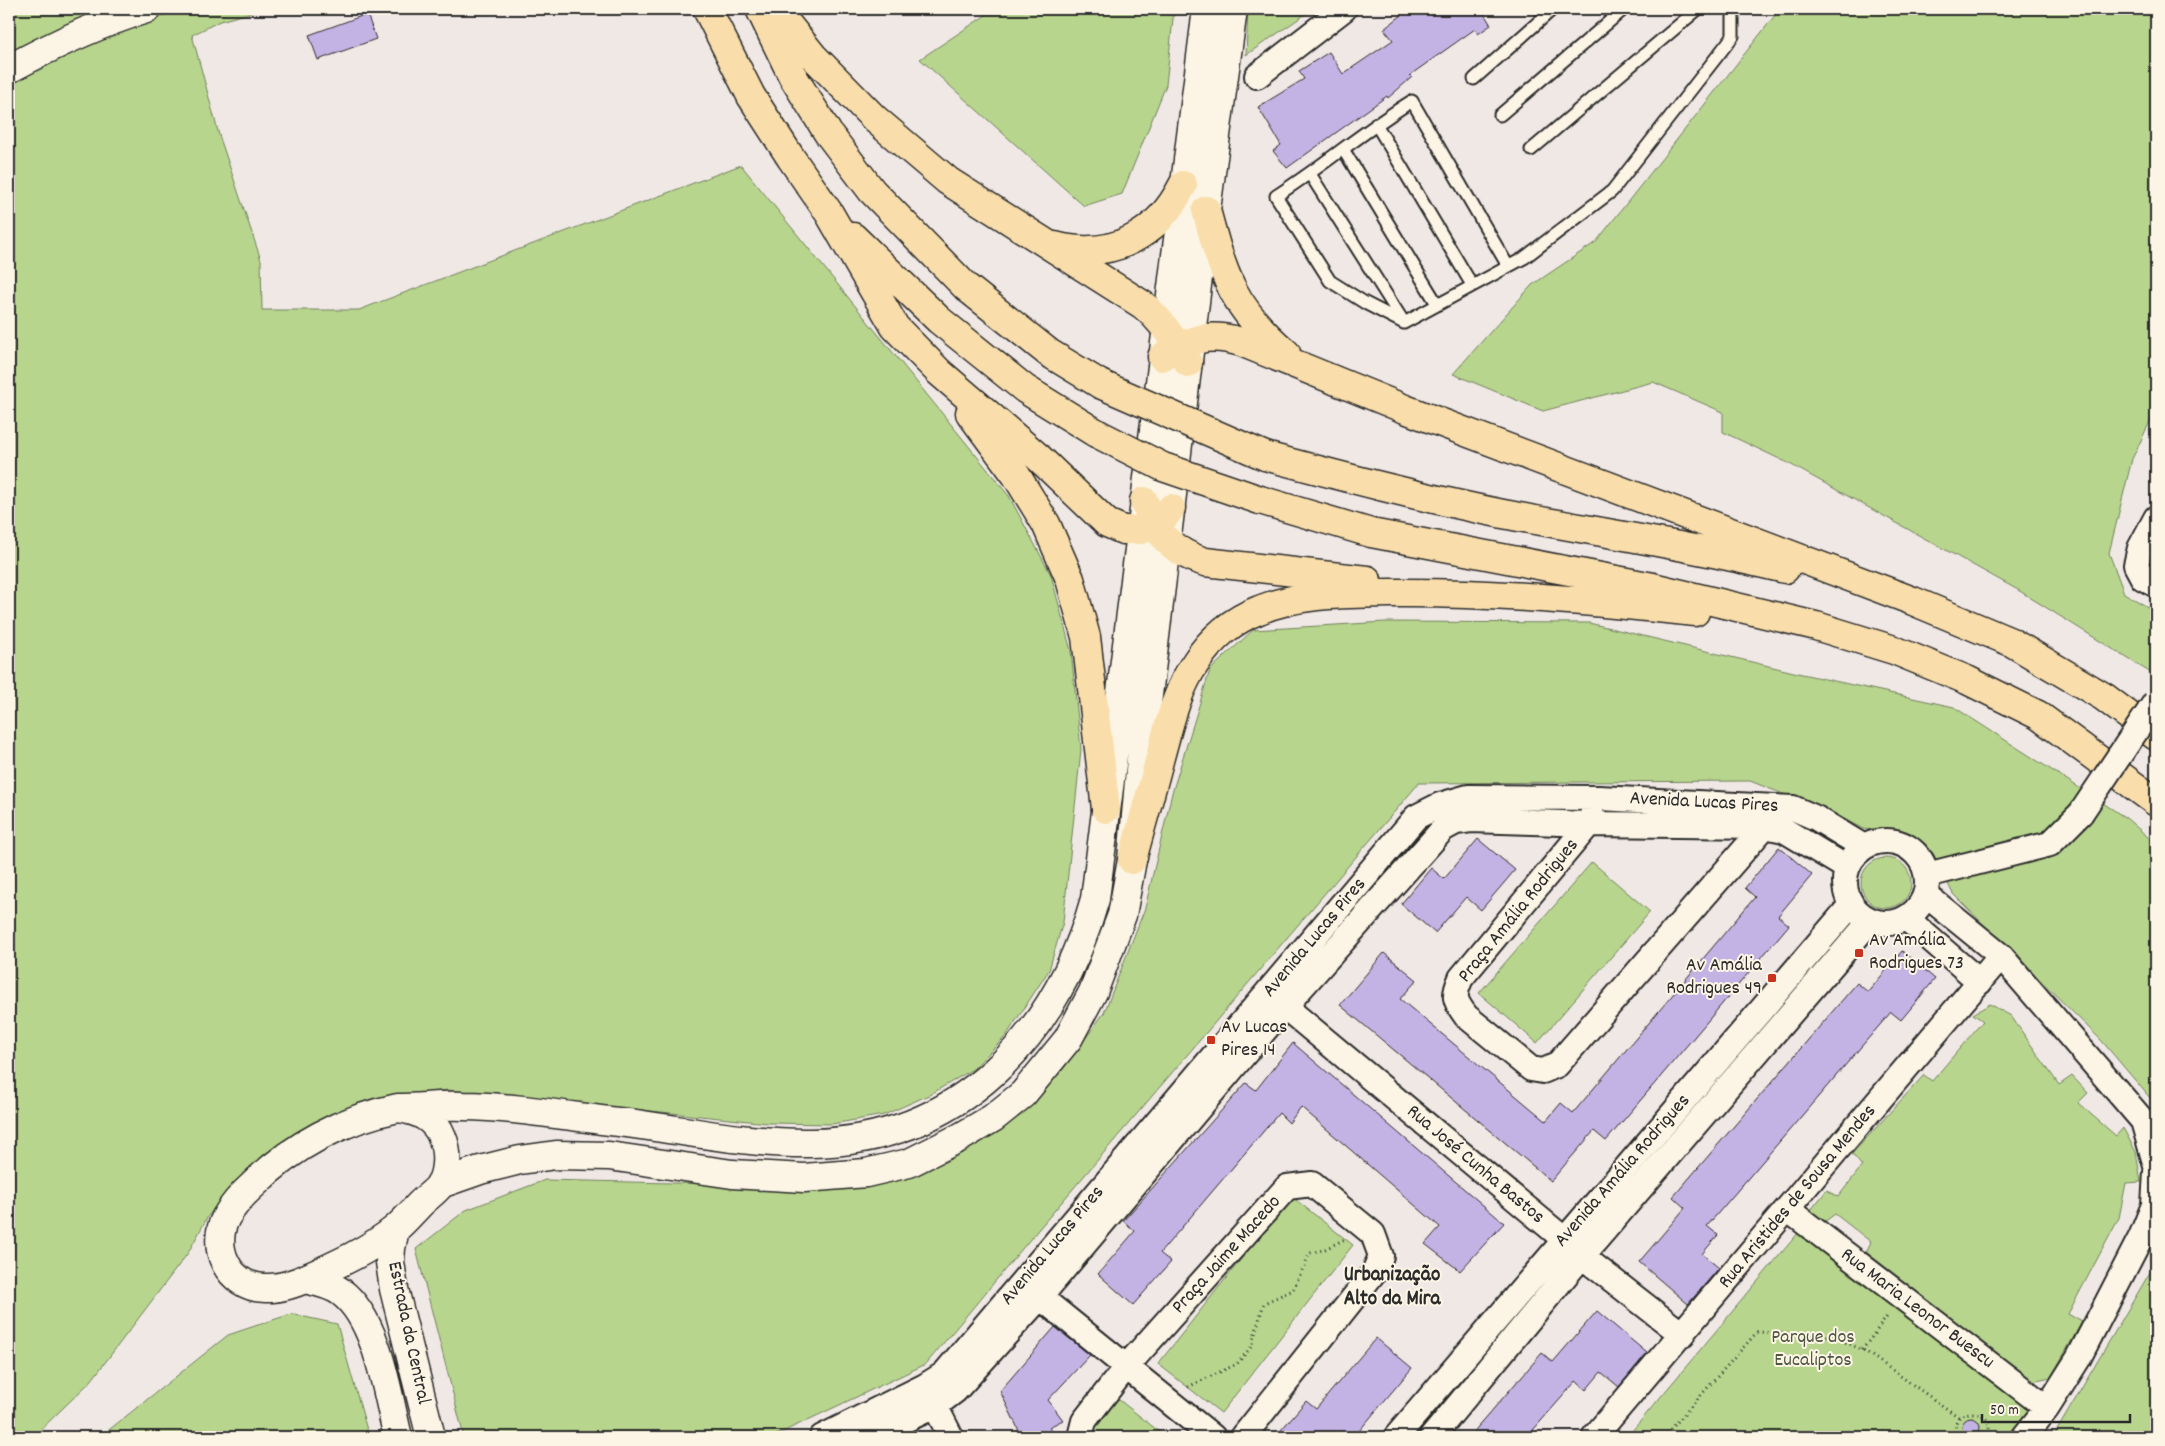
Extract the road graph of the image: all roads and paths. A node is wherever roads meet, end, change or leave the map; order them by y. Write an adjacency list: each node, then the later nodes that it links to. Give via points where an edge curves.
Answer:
1 (146, 9): 12 (main road, via 113,19 52,46)
2 (707, 9): 22 (highway, via 751,96)
3 (760, 9): 35 (highway, bridge, via 792,75 828,132 872,191 966,288 1050,353 1100,384 1265,456 1385,488 1502,514 1717,552)
4 (775, 9): 23 (highway, via 813,56 875,119 948,181)
5 (1207, 9): 20 (main road)
6 (1232, 9): 21 (main road)
7 (1344, 9): 13 (street)
8 (1553, 9): 14 (lane)
9 (1624, 9): 15 (lane)
10 (1698, 9): 18 (lane)
11 (1734, 9): 24 (lane, via 1733,36 1612,191 1524,258)
12 (9, 70)
13 (1257, 76)
14 (1474, 79)
15 (1500, 115)
16 (1376, 124): 17 (lane); 24 (lane, via 1412,101); 25 (lane)
17 (1343, 149): 19 (lane); 26 (lane)
18 (1531, 150)
19 (1310, 174): 27 (lane); 27 (lane, via 1276,196 1300,235 1330,281 1365,304)
20 (1184, 184): 23 (highway, via 1165,215 1137,238 1103,249 1076,250); 28 (main road)
21 (1206, 210): 28 (main road); 30 (highway, via 1220,262 1237,300 1272,341)
22 (829, 213): 29 (highway, via 895,327); 36 (highway, bridge, via 939,320 1025,389 1096,433 1162,467 1371,533 1653,587)
23 (1050, 244): 28 (highway, via 1143,305 1155,315)
24 (1508, 266): 25 (lane)
25 (1472, 286): 26 (lane)
26 (1437, 304): 27 (lane)
27 (1404, 323)
28 (1177, 347): 30 (highway, via 1206,337 1230,339); 32 (main road)
29 (939, 372): 32 (highway, via 1038,457 1107,523 1123,530); 41 (highway, via 1016,475 1046,524 1070,579 1086,636)
30 (1319, 374): 35 (highway)
31 (2156, 518): 33 (street, via 2140,548 2136,565 2143,578)
32 (1156, 521): 34 (highway, via 1180,552 1206,562); 41 (main road); 45 (main road)
33 (2156, 585)
34 (1447, 592): 36 (highway, via 1573,599); 45 (highway, via 1301,598 1258,610 1221,633 1196,662 1174,708)
35 (1913, 601): 38 (highway, via 2010,642 2104,697)
36 (1816, 626): 40 (highway, via 1894,650 1967,680 2038,715)
37 (2156, 702): 47 (street, bridge, via 2081,813 2050,844)
38 (2156, 736)
39 (1599, 798): 42 (street, Praça Amália Rodrigues); 44 (street, Avenida Lucas Pires, via 1793,808); 53 (street, Avenida Lucas Pires, via 1468,797 1440,805 1416,817)
40 (2156, 802)
41 (1106, 809): 54 (main road, via 1095,899 1085,934 1062,984 1040,1020 1011,1056 979,1085 949,1106 910,1123 866,1137 812,1143 736,1140 465,1106)
42 (1589, 824): 43 (street, Avenida Lucas Pires); 43 (street, Praça Amália Rodrigues, via 1461,978 1454,993 1466,1016 1531,1069 1543,1071 1558,1065); 53 (street, Avenida Lucas Pires, via 1471,820 1456,822 1443,829)
43 (1765, 826): 46 (street, Avenida Lucas Pires, via 1784,830)
44 (1864, 847): 46 (street); 47 (street, via 1890,840 1903,844 1918,857)
45 (1132, 860): 57 (main road, via 1122,915 1093,992 1068,1038 1023,1094 1001,1112 909,1163 866,1173 804,1178 732,1174 609,1156 556,1155 504,1164)
46 (1847, 868): 48 (street, via 1845,890)
47 (1927, 885): 49 (street, via 1920,906); 51 (street)
48 (1851, 905): 50 (street); 61 (street, Avenida Amália Rodrigues)
49 (1906, 918): 50 (street, via 1888,923); 52 (street)
50 (1871, 920): 62 (street, Avenida Amália Rodrigues)
51 (2001, 956): 52 (street, Rua Aristides de Sousa Mendes); 55 (street, via 2143,1121)
52 (1980, 982): 58 (street, Rua Aristides de Sousa Mendes)
53 (1277, 1000): 61 (street, Rua José Cunha Bastos); 64 (street, Avenida Lucas Pires); 66 (street, Avenida Lucas Pires)
54 (398, 1108): 57 (main road, via 420,1113 441,1132 447,1153); 63 (main road, via 354,1120 290,1153 266,1171 227,1216 221,1228 219,1247 234,1276 250,1286 265,1288)
55 (2156, 1166)
56 (2156, 1172): 72 (street, via 2154,1205 2141,1237 2078,1360)
57 (440, 1184): 60 (main road)
58 (1787, 1209): 65 (street, Rua Maria Leonor Buescu); 67 (street, Rua Aristides de Sousa Mendes)
59 (1360, 1223): 69 (street, Praça Jaime Macedo, via 1312,1184 1287,1187); 70 (path, via 1345,1239 1310,1253 1293,1290 1264,1303 1251,1347 1237,1364); 81 (street, Praça Jaime Macedo, via 1372,1234 1381,1256 1374,1272)
60 (395, 1229): 63 (main road, via 337,1265); 75 (main road, Estrada da Central, via 390,1262 394,1289)
61 (1565, 1240): 62 (street, Rua José Cunha Bastos); 82 (street, Avenida Amália Rodrigues)
62 (1583, 1257): 67 (street, Rua José Cunha Bastos); 83 (street, Avenida Amália Rodrigues)
63 (304, 1279): 74 (main road, Estrada da Central, via 340,1291 353,1302 366,1322 375,1345)
64 (1024, 1280): 66 (street); 71 (street, Avenida Lucas Pires, via 944,1374)
65 (1901, 1296): 68 (path); 72 (street, Rua Maria Leonor Buescu)
66 (1040, 1297): 69 (street); 71 (street, Avenida Lucas Pires, via 955,1391)
67 (1683, 1335): 84 (street, Rua Aristides de Sousa Mendes)
68 (1862, 1350): 73 (path); 85 (path, via 1832,1336 1757,1332)
69 (1126, 1367): 79 (street, Praça Jaime Macedo, via 1084,1421); 80 (street)
70 (1188, 1387)
71 (930, 1396): 76 (street, Avenida Lucas Pires); 77 (street, Avenida Lucas Pires); 78 (street)
72 (2047, 1408): 88 (street)
73 (1960, 1418): 86 (path); 87 (path, via 1971,1412 1983,1416 1989,1428)
74 (398, 1437)
75 (431, 1437)
76 (822, 1437)
77 (870, 1437)
78 (951, 1437)
79 (1080, 1437)
80 (1213, 1437)
81 (1243, 1437)
82 (1396, 1437)
83 (1432, 1437)
84 (1594, 1437)
85 (1664, 1437)
86 (1957, 1437)
87 (1986, 1437)
88 (2024, 1437)

